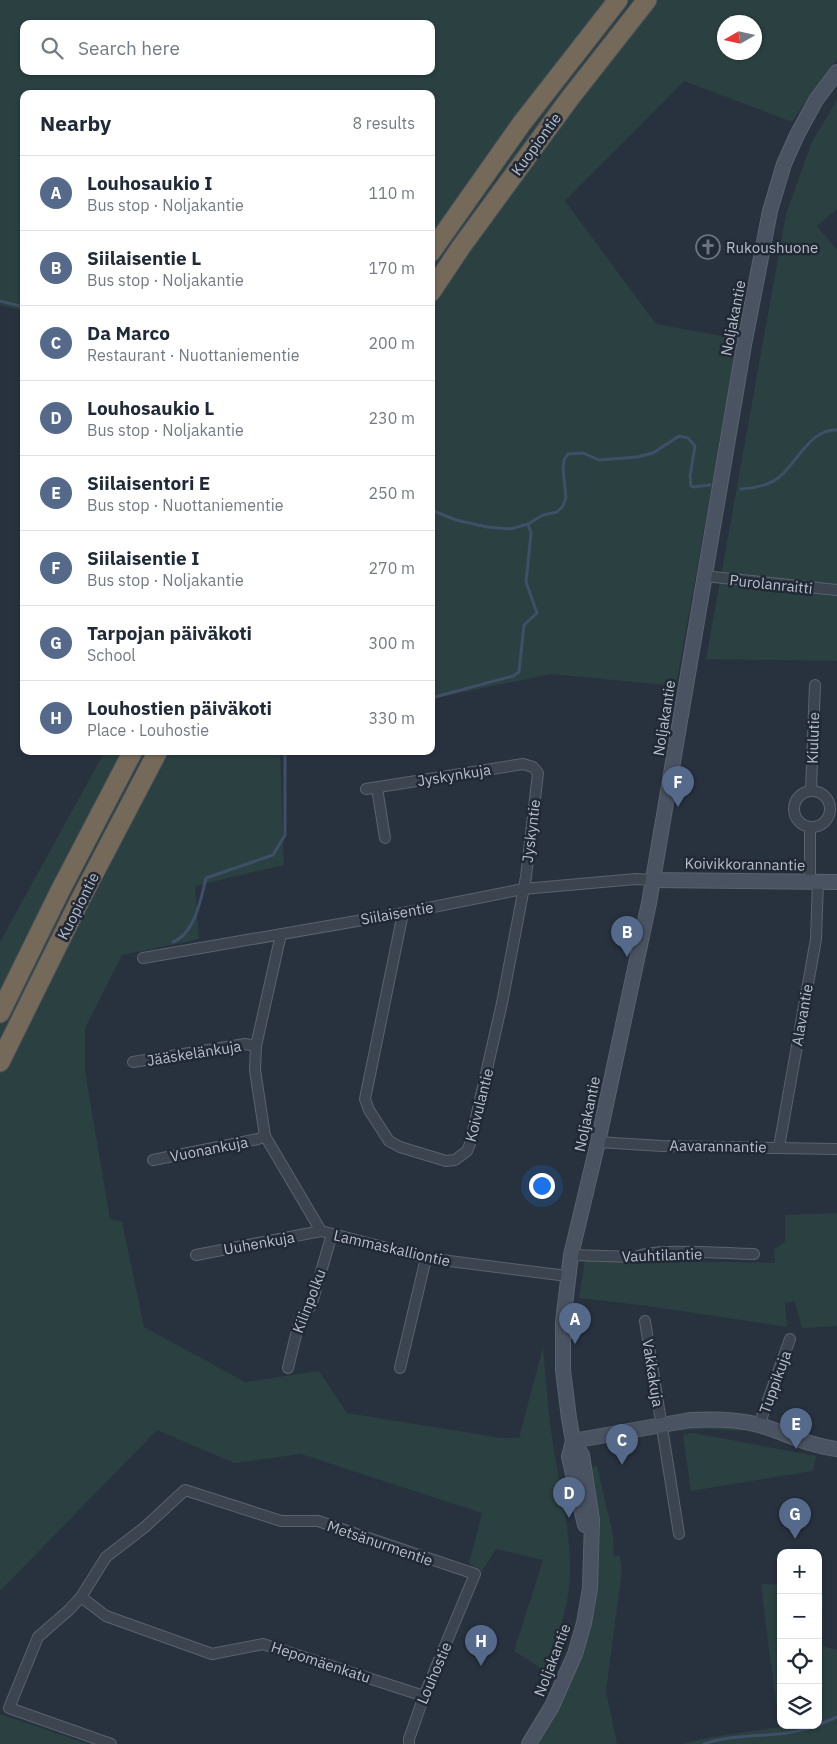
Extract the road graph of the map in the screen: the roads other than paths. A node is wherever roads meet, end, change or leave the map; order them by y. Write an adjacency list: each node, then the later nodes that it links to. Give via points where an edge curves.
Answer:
1 (618, 0): 4 (highway, Kuopiontie, via 522,123)
2 (647, 0): 5 (highway, Kuopiontie, via 570,98)
3 (837, 72): 6 (main road, Noljakantie, via 816,100 797,135 784,164 770,211)
4 (435, 246)
5 (435, 286)
6 (704, 576): 7 (street, Purolanraitti); 17 (main road, Noljakantie)
7 (837, 590)
8 (815, 685): 14 (street, Kiulutie)
9 (131, 755): 24 (highway, Kuopiontie)
10 (156, 755): 26 (highway, Kuopiontie)
11 (538, 772): 12 (street, Jyskynkuja, via 523,764); 20 (street, Jyskyntie)
12 (377, 788): 13 (street, Jyskynkuja); 16 (street)
13 (366, 790)
14 (811, 790): 15 (street, via 800,795 794,807 797,819); 15 (street, via 821,793 830,807 823,823)
15 (810, 827): 18 (street)
16 (384, 838)
17 (653, 880): 18 (main road, Koivikkorannantie); 20 (street, Siilaisentie); 29 (main road, Noljakantie)
18 (814, 881): 19 (main road, Koivikkorannantie); 30 (street, Alavantie, via 816,939)
19 (837, 882)
20 (523, 889): 21 (street, Siilaisentie); 21 (street, Koivulantie, via 502,1003 470,1144 467,1151 455,1160 446,1161 389,1141 369,1110 366,1099)
21 (403, 913): 22 (street, Siilaisentie)
22 (281, 934): 23 (street, Siilaisentie); 25 (street, Lammaskalliontie)
23 (143, 958)
24 (0, 1013)
25 (256, 1046): 27 (street, Jääskelänkuja, via 245,1044); 28 (street, Lammaskalliontie, via 255,1070)
26 (0, 1062)
27 (133, 1062)
28 (265, 1136): 32 (street, Vuonankuja); 33 (street, Lammaskalliontie)
29 (598, 1142): 30 (street, Aavarannantie); 37 (main road, Noljakantie)
30 (779, 1147): 31 (street, Aavarannantie)
31 (837, 1149)
32 (153, 1160)
33 (321, 1231): 34 (street, Lammaskalliontie); 35 (street, Uuhenkuja)
34 (332, 1234): 38 (street, Lammaskalliontie); 42 (street, Kilinpolku, via 311,1306 300,1318)
35 (196, 1254)
36 (754, 1254): 37 (street, Vauhtilantie)
37 (571, 1255): 39 (main road, Noljakantie)
38 (426, 1258): 39 (street, Lammaskalliontie); 43 (street)
39 (567, 1276): 46 (main road, Noljakantie, via 563,1370)
40 (645, 1321): 44 (street, Vakkakuja)
41 (790, 1339): 45 (street, Tuppikuja)
42 (288, 1368)
43 (400, 1368)
44 (661, 1425): 45 (main road, via 690,1420); 46 (main road); 48 (street, Vakkakuja)
45 (759, 1425): 47 (main road, via 802,1442)
46 (573, 1441): 54 (main road, Noljakantie, via 569,1457 591,1552 590,1588 575,1654 552,1706)
47 (837, 1449)
48 (679, 1534)
49 (475, 1574): 50 (street, Metsänurmentie, via 318,1522 281,1521 185,1490 106,1557); 51 (street, Louhostie)
50 (80, 1597): 51 (street, Hepomäenkatu, via 106,1616 212,1654 263,1644); 52 (street, Metsänurmentie, via 38,1637 9,1708)
51 (424, 1696): 53 (street, Louhostie)
52 (111, 1744)
53 (409, 1744)
54 (529, 1744)

